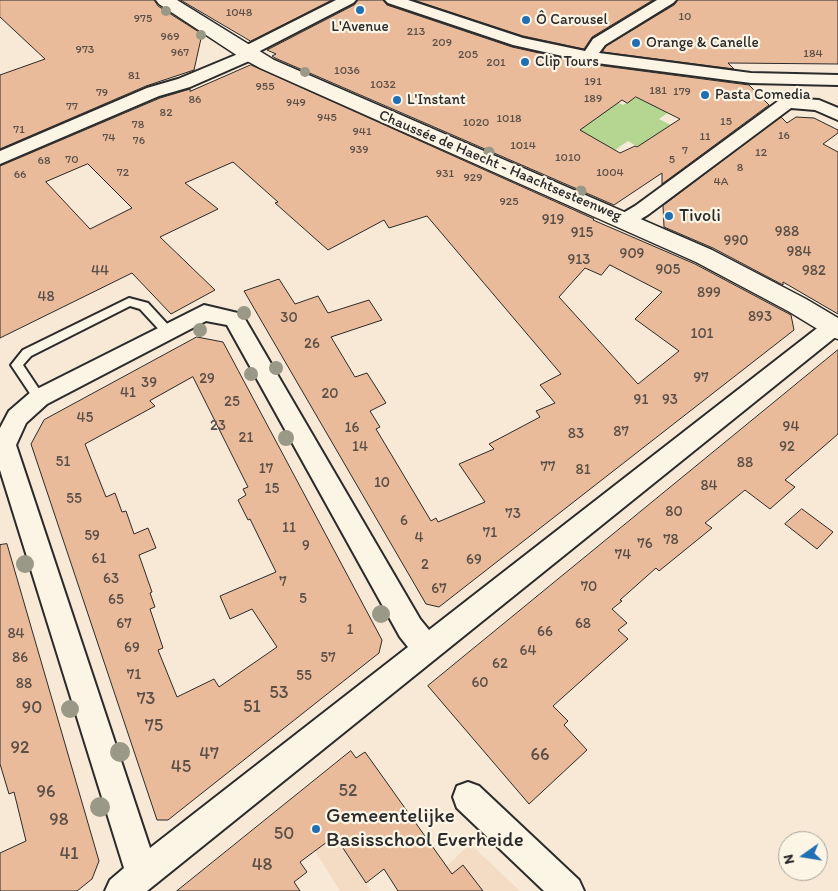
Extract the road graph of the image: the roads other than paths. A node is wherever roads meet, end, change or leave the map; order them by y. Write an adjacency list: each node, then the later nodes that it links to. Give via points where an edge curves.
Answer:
1 (165, 0): 5 (street, Chaussée de Haecht - Haachtsesteenweg)
2 (348, 0): 5 (street)
3 (393, 0): 6 (street, via 519,42)
4 (668, 0): 6 (street, via 599,42)
5 (243, 51): 13 (street, via 184,84 153,92); 14 (street, Chaussée de Haecht - Haachtsesteenweg, via 340,97)
6 (590, 57): 7 (street)
7 (781, 80): 8 (street); 10 (street)
8 (809, 80): 9 (street); 11 (street)
9 (838, 80)
10 (787, 103): 11 (street); 14 (street)
11 (819, 105): 12 (street)
12 (838, 115)
13 (0, 158)
14 (625, 220): 15 (street, Chaussée de Haecht - Haachtsesteenweg, via 713,260)
15 (836, 328): 18 (street)
16 (167, 331): 17 (street); 17 (lane, via 144,306 129,302 27,353 17,365); 18 (street, via 204,314 234,319 410,628)
17 (39, 398): 20 (street, via 17,417 4,445)
18 (427, 648): 20 (street)
19 (468, 798): 22 (street)
20 (142, 874): 21 (street)
21 (121, 891)
22 (568, 891)

